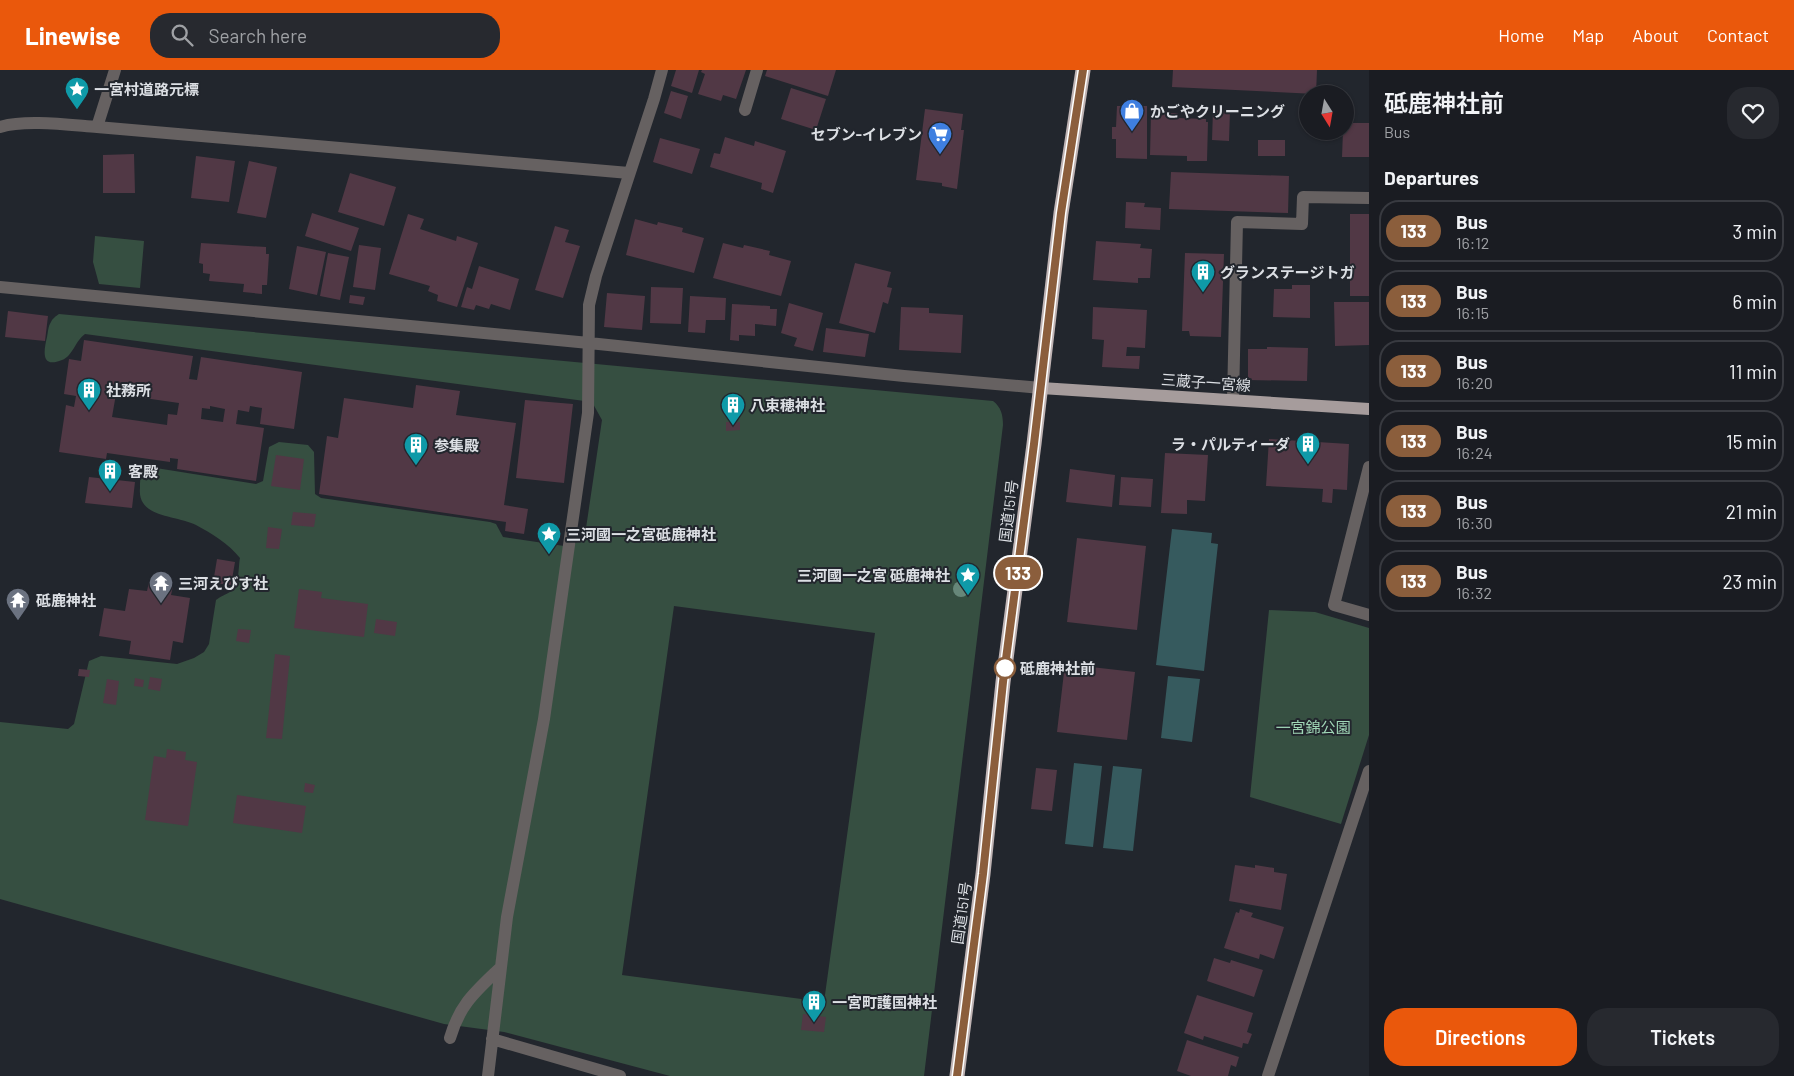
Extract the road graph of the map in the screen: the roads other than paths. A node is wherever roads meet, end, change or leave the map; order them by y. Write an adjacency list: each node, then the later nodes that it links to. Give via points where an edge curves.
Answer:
1 (116, 70): 7 (street)
2 (662, 70): 8 (street)
3 (757, 70): 5 (street)
4 (1083, 70): 12 (highway, 国道151号, via 1061,213)
5 (745, 110)
6 (0, 127): 7 (street, via 31,124)
7 (97, 127): 8 (street)
8 (629, 173): 11 (street, via 589,305)
9 (1369, 198): 13 (street, via 1303,197 1302,224 1237,222)
10 (0, 287): 11 (street)
11 (588, 343): 12 (street); 18 (street, via 588,413 566,572)
12 (1041, 388): 13 (main road, 三蔵子一宮線); 23 (highway, 国道151号)
13 (1233, 400): 14 (main road, 三蔵子一宮線)
14 (1369, 409)
15 (1369, 467): 16 (street, via 1334,605)
16 (1369, 615)
17 (1369, 770): 24 (street)
18 (500, 968): 19 (street, via 471,996 455,1021); 20 (street)
19 (450, 1038)
20 (492, 1039): 21 (street); 22 (street)
21 (488, 1076)
22 (620, 1076)
23 (957, 1076)
24 (1268, 1076)

